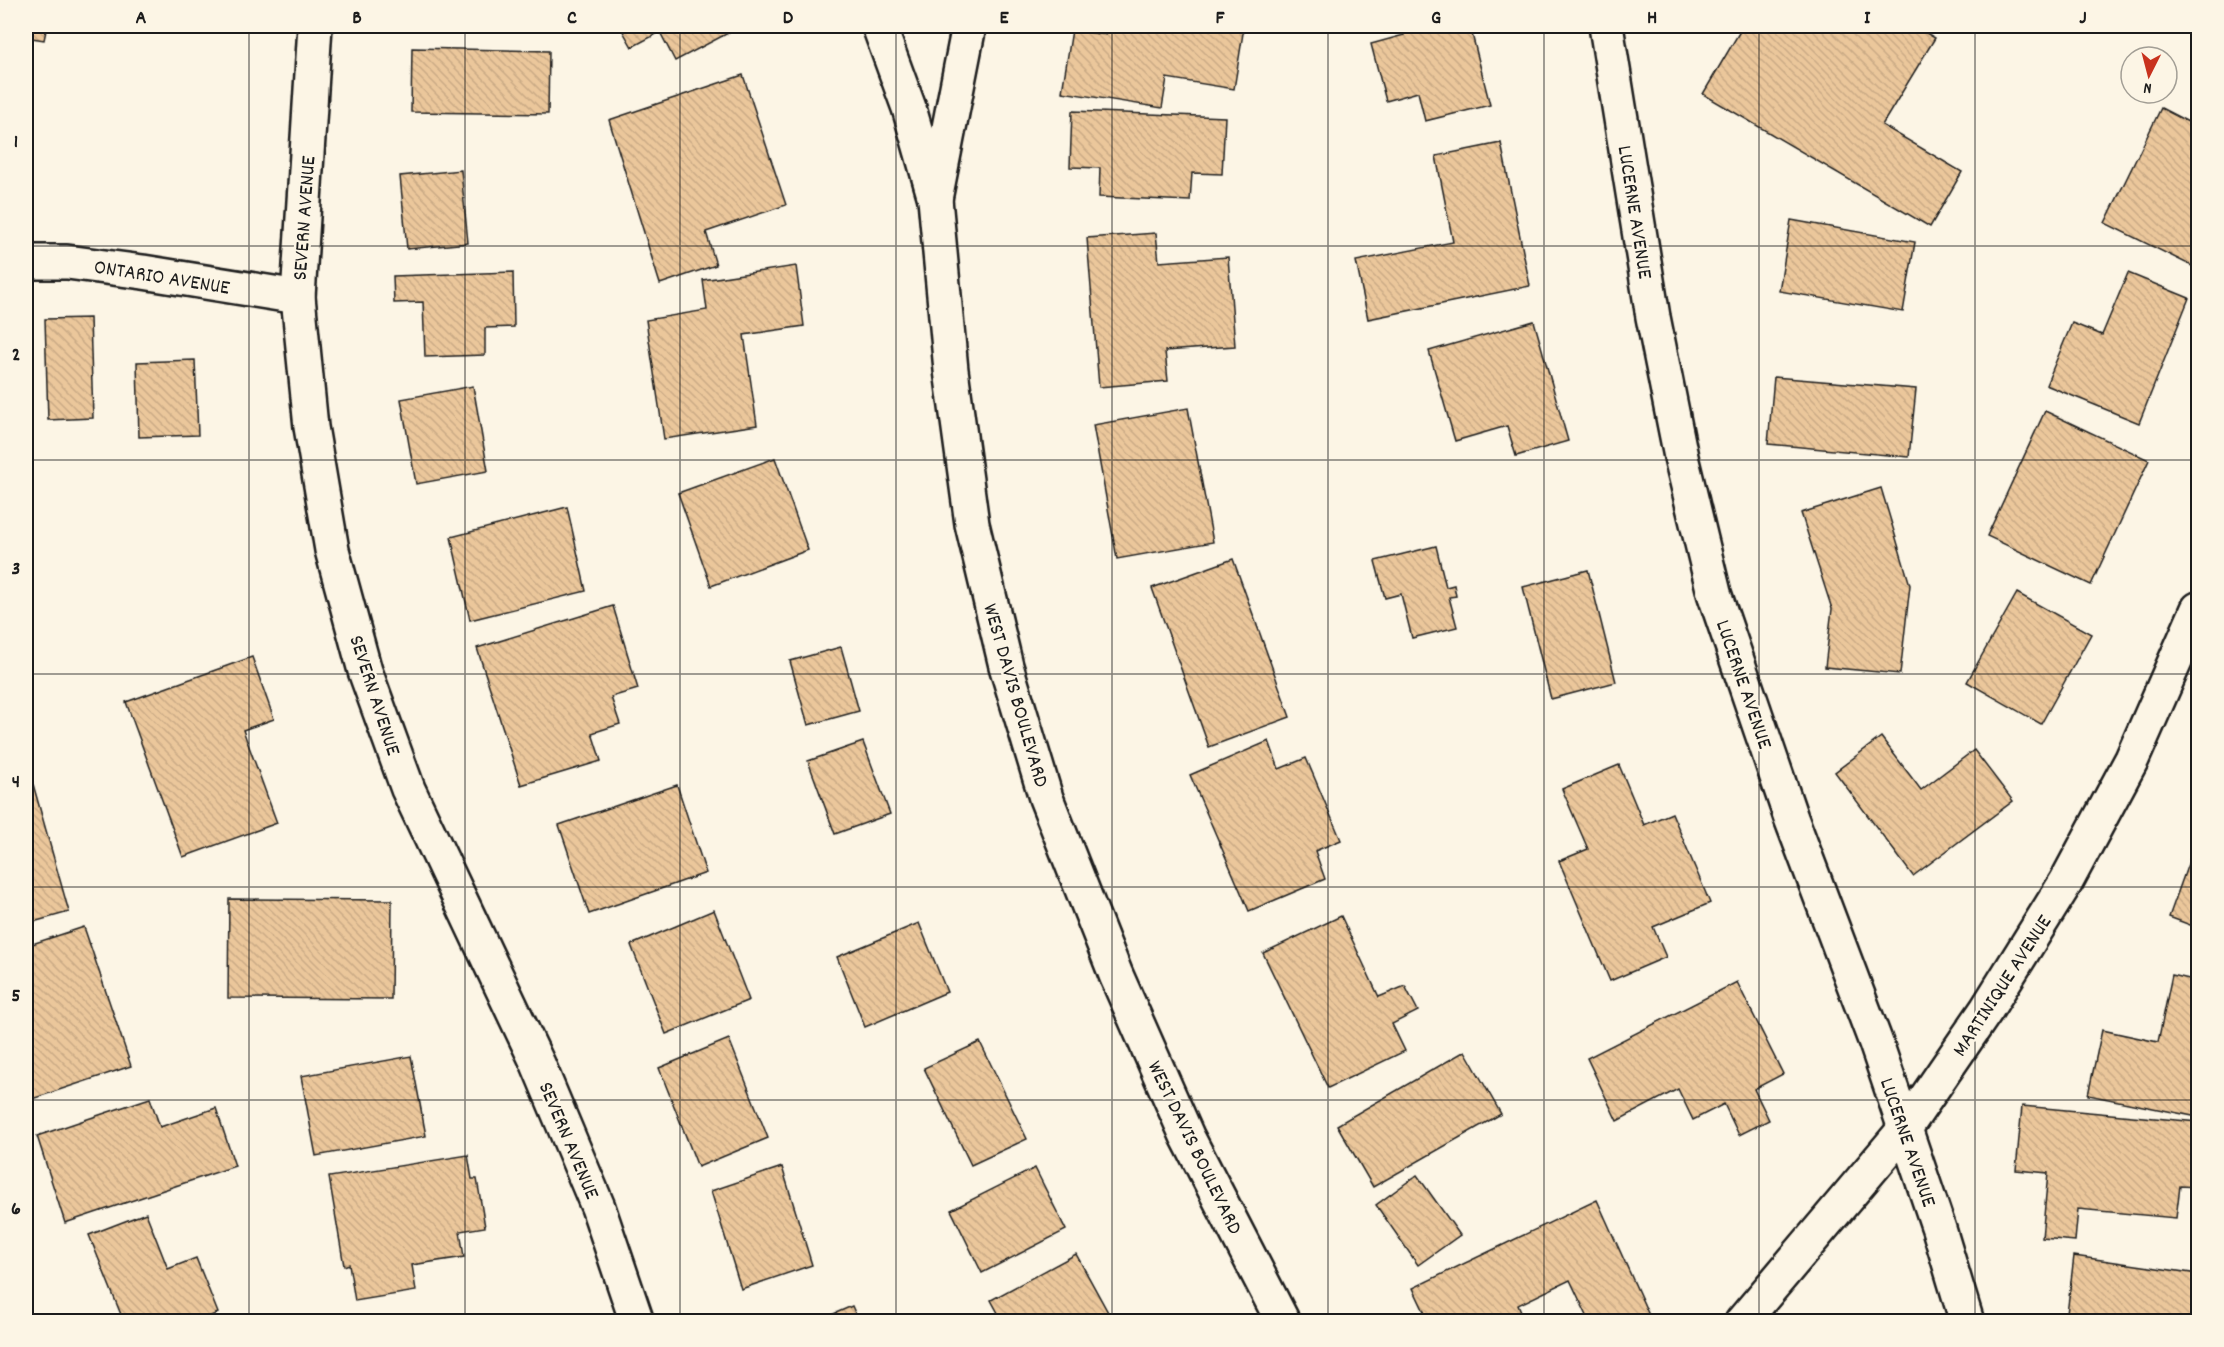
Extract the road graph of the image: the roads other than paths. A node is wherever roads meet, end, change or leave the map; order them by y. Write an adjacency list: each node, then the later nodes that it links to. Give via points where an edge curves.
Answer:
1 (315, 26): 7 (street, SEVERN AVENUE)
2 (879, 26): 5 (street, via 909,108)
3 (969, 26): 5 (street, WEST DAVIS BOULEVARD)
4 (1615, 29): 9 (street, LUCERNE AVENUE, via 1653,317 1681,458 1714,593)
5 (935, 199): 11 (street, WEST DAVIS BOULEVARD, via 951,370 972,524 1006,666 1046,798 1116,975 1187,1136)
6 (26, 262): 7 (street, ONTARIO AVENUE, via 78,263)
7 (298, 297): 10 (street, SEVERN AVENUE, via 311,427 332,550 365,671 408,789 538,1064 598,1207)
8 (2199, 609): 9 (street, MARTINIQUE AVENUE, via 2132,759 2066,882 1987,1010)
9 (1904, 1130): 12 (street, MARTINIQUE AVENUE); 13 (street, LUCERNE AVENUE)
10 (637, 1322)
11 (1283, 1322)
12 (1742, 1322)
13 (1967, 1322)

